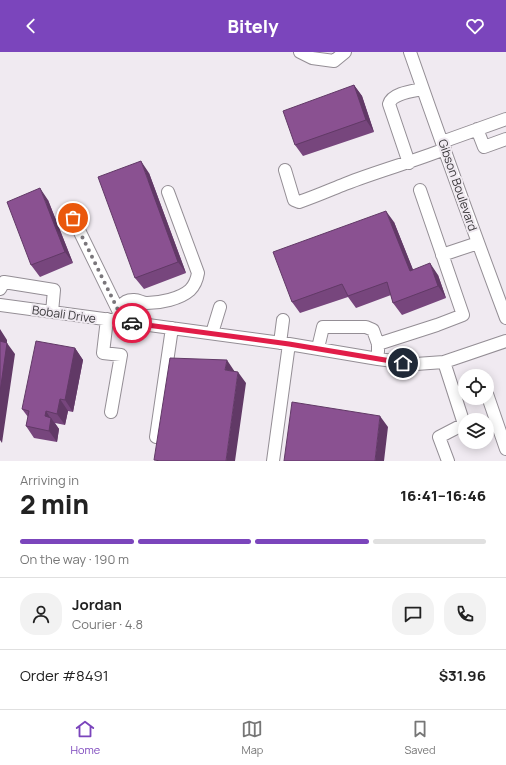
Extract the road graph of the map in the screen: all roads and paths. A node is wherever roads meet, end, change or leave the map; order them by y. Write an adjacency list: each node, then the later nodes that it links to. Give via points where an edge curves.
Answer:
1 (300, 52): 2 (street, via 312,58 334,61)
2 (345, 52)
3 (410, 52): 4 (street, Gibson Boulevard)
4 (423, 88): 8 (street, Gibson Boulevard); 9 (street, via 394,97 389,104)
5 (506, 119): 6 (street)
6 (478, 129): 7 (street, via 484,147); 8 (street)
7 (506, 139)
8 (444, 145): 9 (street); 14 (street, Gibson Boulevard)
9 (409, 163): 10 (street, via 299,202 294,200)
10 (285, 170)
11 (420, 190): 15 (street)
12 (168, 192): 20 (street, via 198,273 196,281 191,290 181,296 161,302 127,302)
13 (73, 218): 20 (street)
14 (478, 243): 15 (street); 21 (street, Gibson Boulevard)
15 (442, 255): 27 (street, via 462,315)
16 (0, 289): 19 (street, via 4,282 54,290)
17 (0, 305): 19 (street, Bobali Drive)
18 (220, 307): 24 (street)
19 (52, 312): 20 (street, Bobali Drive)
20 (114, 317): 23 (street, Bobali Drive); 34 (street, via 102,353 121,355)
21 (506, 318)
22 (283, 320): 26 (street)
23 (172, 328): 24 (street, Bobali Drive); 35 (street)
24 (212, 333): 26 (street, Bobali Drive)
25 (506, 341): 30 (street, Bobali Drive)
26 (285, 343): 28 (street, Bobali Drive); 37 (street)
27 (378, 344): 28 (street, via 373,330 366,327 323,327); 29 (street)
28 (318, 348): 29 (street, Bobali Drive)
29 (378, 359): 30 (street, Bobali Drive, via 416,364)
30 (444, 362): 31 (street)
31 (458, 392)
32 (462, 405): 38 (street, via 464,424 439,437)
33 (491, 405): 36 (street)
34 (111, 412)
35 (156, 437)
36 (506, 449)
37 (273, 461)
38 (448, 461)

